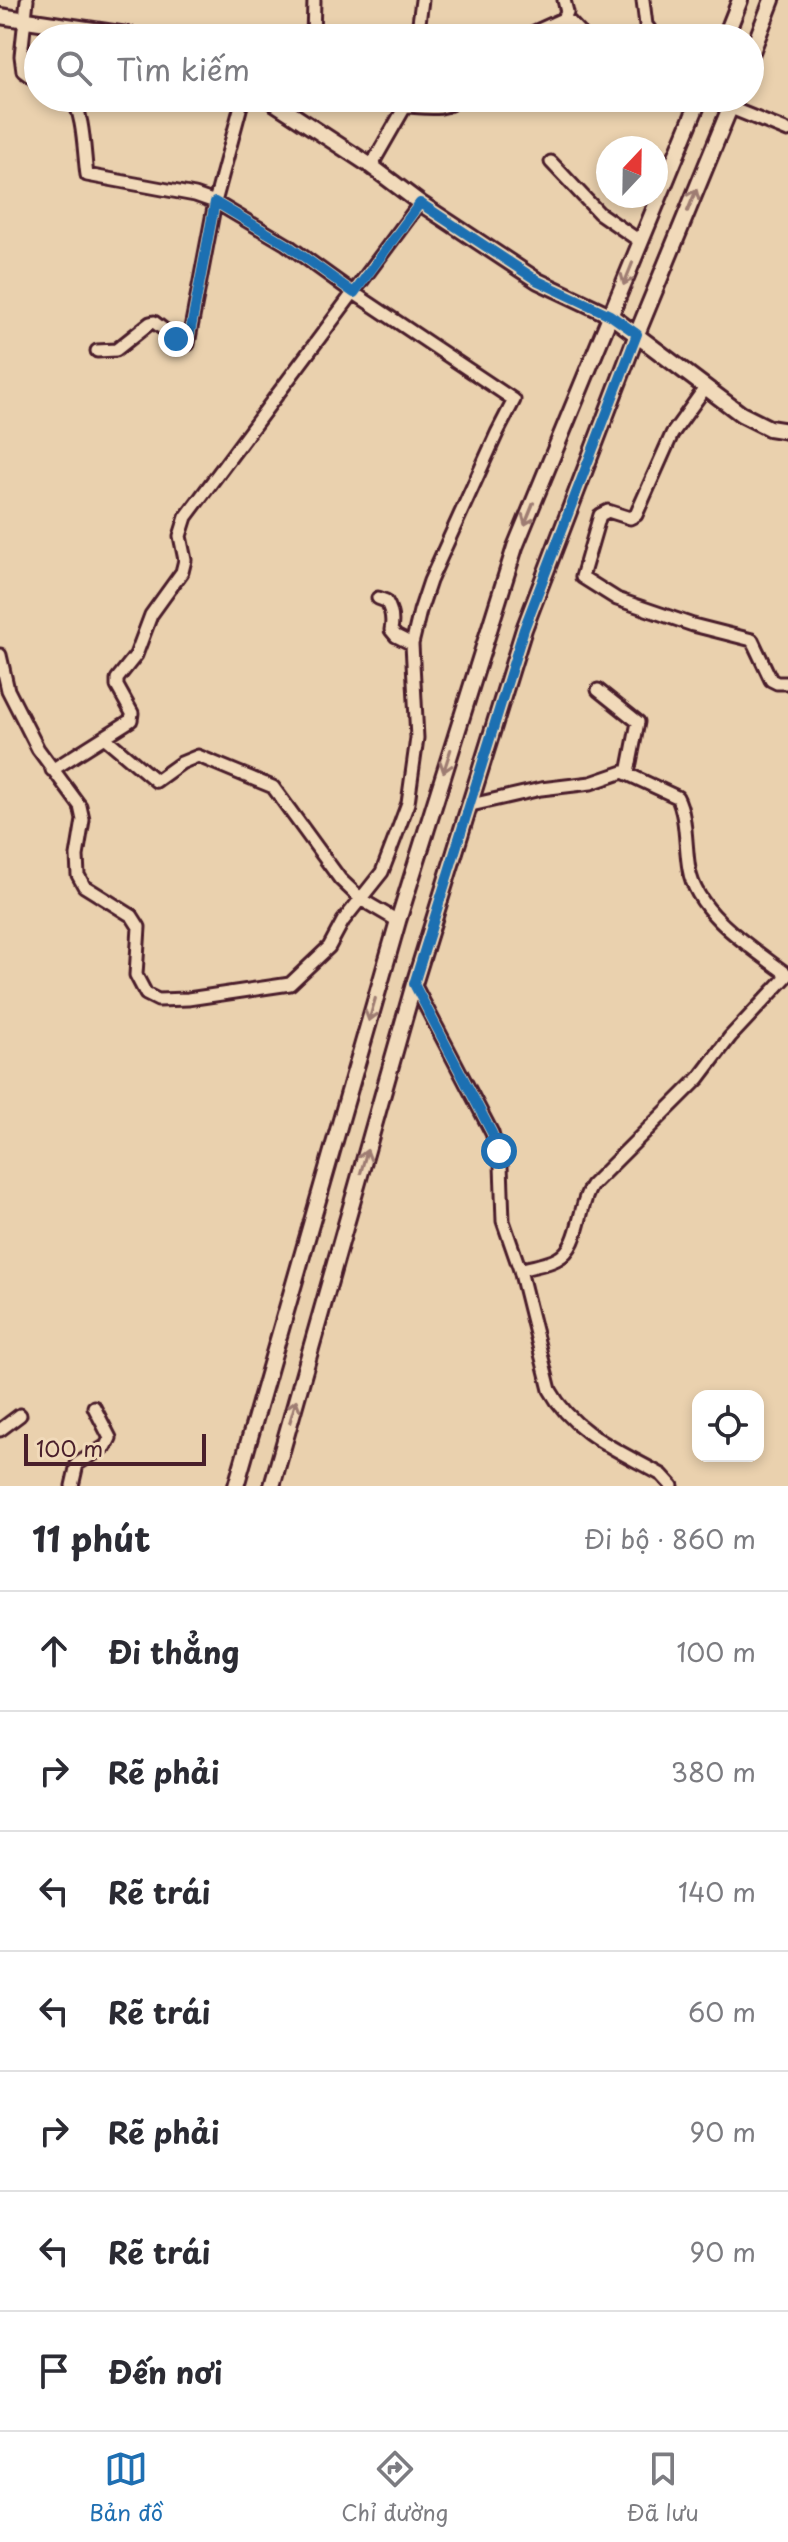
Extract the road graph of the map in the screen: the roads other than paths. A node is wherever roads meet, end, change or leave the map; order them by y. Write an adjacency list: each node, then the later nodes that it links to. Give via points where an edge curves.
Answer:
1 (27, 0): 9 (street)
2 (314, 0): 13 (street)
3 (422, 0): 14 (street)
4 (564, 0): 10 (street)
5 (643, 0): 17 (street)
6 (740, 0): 18 (street)
7 (772, 0): 19 (street)
8 (0, 16): 9 (street)
9 (26, 18): 11 (street); 12 (street)
10 (563, 19): 15 (street); 16 (street)
11 (25, 24)
12 (62, 24)
13 (313, 24)
14 (419, 24)
15 (550, 24)
16 (572, 24)
17 (646, 24)
18 (731, 24)
19 (763, 24)
20 (24, 33): 21 (street)
21 (24, 72)
22 (79, 112): 32 (street, via 87,175)
23 (239, 112): 32 (street)
24 (288, 112): 31 (street)
25 (403, 112): 31 (street)
26 (697, 112): 34 (street)
27 (728, 112): 37 (street, one-way to 27)
28 (750, 112): 29 (street)
29 (788, 131)
30 (551, 162): 34 (street, via 599,213)
31 (371, 166): 33 (street)
32 (215, 202): 35 (street); 38 (street, via 188,344 154,322 116,350)
33 (420, 203): 35 (street); 36 (street, via 538,281)
34 (641, 242): 36 (street, one-way to 36)
35 (354, 293): 42 (street, via 514,400 430,581); 46 (street, via 186,517 180,536 182,572 151,615 136,655 117,679 132,717)
36 (610, 315): 37 (street); 51 (street, one-way to 51, via 515,547)
37 (637, 334): 39 (street); 49 (street, via 524,629)
38 (97, 351)
39 (705, 388): 40 (street, via 741,414); 44 (street, via 672,434 636,515 600,515 582,577 617,599 752,640 771,680)
40 (788, 431)
41 (378, 598): 42 (street, via 389,607 391,630)
42 (412, 644): 50 (street, via 417,738 408,803 382,872)
43 (0, 655): 47 (street, via 8,690)
44 (788, 683)
45 (598, 690): 48 (street, via 638,722)
46 (104, 737): 47 (street); 50 (street, via 156,781 198,756 273,787 325,861)
47 (52, 770): 50 (street, via 82,813 78,875 84,886 137,922 136,975 151,999 290,984 329,947)
48 (628, 773): 49 (street); 53 (street, via 677,797 697,893 725,926 788,975 699,1078 592,1185 567,1251)
49 (471, 805): 52 (street)
50 (362, 900): 51 (street)
51 (398, 921): 58 (street, one-way to 58)
52 (414, 984): 53 (street, via 495,1142 503,1221); 59 (street, one-way to 52)
53 (520, 1270): 60 (street, via 550,1390 559,1407 573,1423)
54 (94, 1407): 57 (street, via 110,1438 77,1464)
55 (20, 1415): 56 (street)
56 (0, 1430)
57 (72, 1486)
58 (236, 1486)
59 (272, 1486)
60 (672, 1486)

